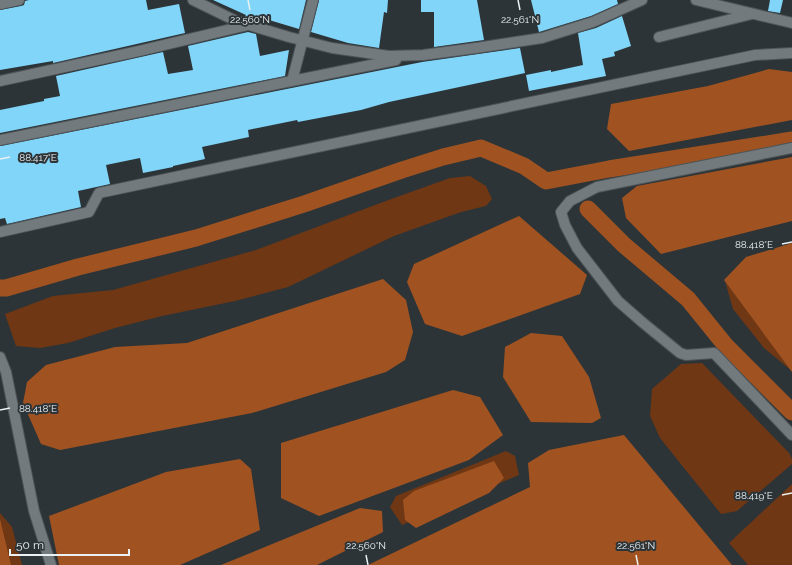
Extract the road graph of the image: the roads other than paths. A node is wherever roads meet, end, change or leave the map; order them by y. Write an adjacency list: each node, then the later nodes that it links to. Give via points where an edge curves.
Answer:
1 (19, 0): 6 (street)
2 (193, 0): 9 (street)
3 (313, 0): 11 (street)
4 (642, 0): 13 (street, via 593,22 542,38)
5 (696, 0): 7 (street)
6 (0, 4)
7 (754, 14): 8 (street); 10 (street)
8 (792, 23)
9 (249, 25): 11 (street); 14 (street)
10 (659, 37)
11 (302, 40): 13 (street, via 332,48 389,56); 15 (street)
12 (792, 53): 18 (street, via 755,55 99,193 89,212)
13 (423, 55): 15 (street)
14 (0, 81)
15 (292, 81): 16 (street)
16 (0, 140)
17 (792, 148): 20 (street, via 597,187 570,201 561,212 564,225 577,248 618,301 680,353 714,353)
18 (0, 232)
19 (1, 363): 21 (street, via 6,372 34,511)
20 (792, 435)
21 (50, 565)

